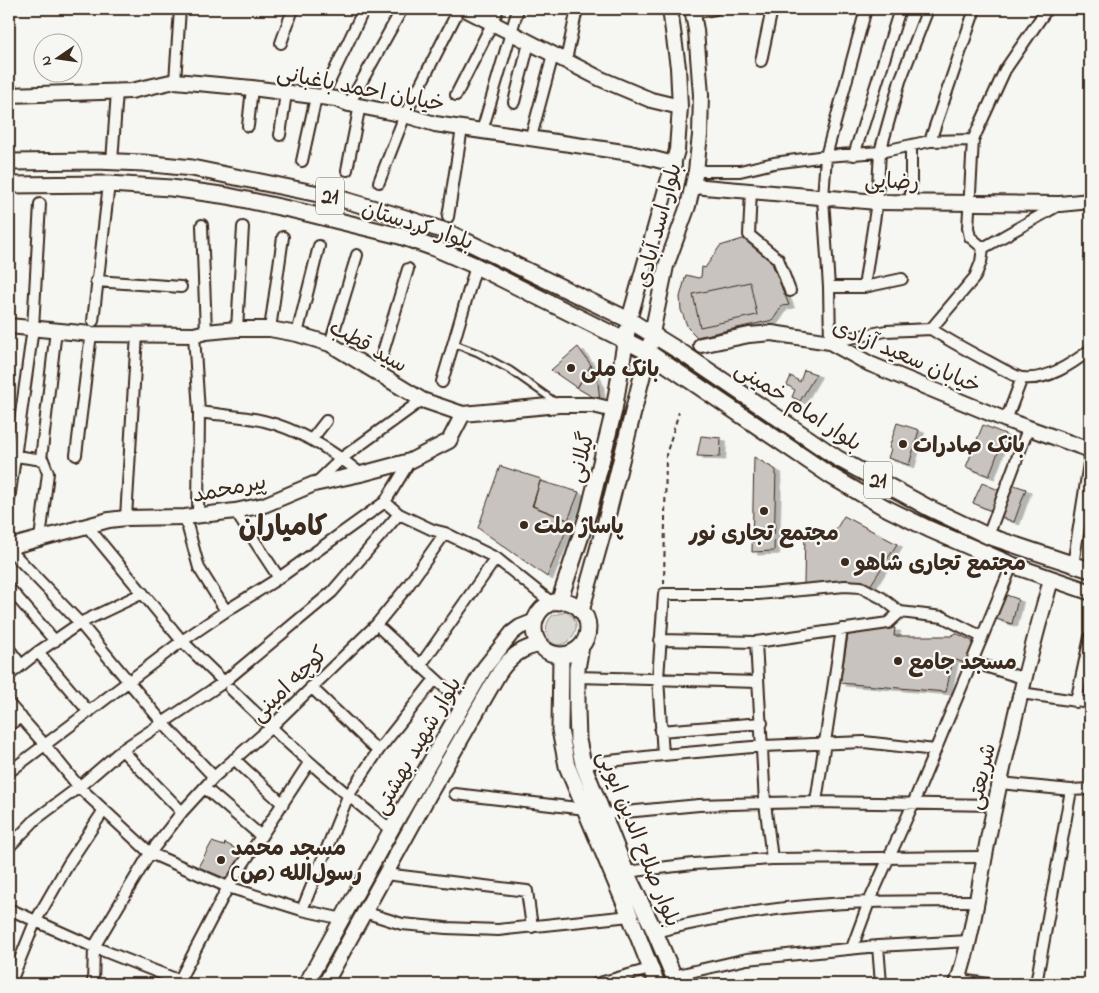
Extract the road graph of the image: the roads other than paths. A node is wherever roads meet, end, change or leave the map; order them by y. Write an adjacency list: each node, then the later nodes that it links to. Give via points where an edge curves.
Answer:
1 (180, 9): 26 (street)
2 (293, 9): 21 (street)
3 (364, 9): 32 (street)
4 (402, 9): 34 (street)
5 (459, 9): 36 (street)
6 (465, 9): 19 (street)
7 (498, 9): 19 (street)
8 (518, 9): 20 (street)
9 (577, 9): 24 (street)
10 (670, 9): 35 (street, بلوار اسد آبادی)
11 (715, 9): 18 (street)
12 (772, 9): 25 (street)
13 (866, 9): 47 (street)
14 (900, 9): 46 (street)
15 (928, 9): 45 (street, via 900,81)
16 (974, 9): 43 (street)
17 (1047, 9): 42 (street, via 1006,70)
18 (692, 11): 53 (street, بلوار اسد آبادی, via 701,95)
19 (492, 24): 20 (street); 31 (street)
20 (511, 32): 22 (street); 39 (street)
21 (281, 43)
22 (530, 43): 23 (street); 33 (street)
23 (553, 55): 24 (street); 41 (street)
24 (566, 60): 35 (street, via 651,100)
25 (761, 61)
26 (175, 80): 27 (street, خیابان احمد باغبانی); 28 (street, خیابان احمد باغبانی, via 131,91)
27 (252, 88): 29 (street, خیابان احمد باغبانی); 37 (street)
28 (117, 91): 30 (street, خیابان احمد باغبانی); 50 (street)
29 (286, 92): 32 (street, خیابان احمد باغبانی); 40 (street)
30 (9, 95)
31 (456, 95)
32 (319, 97): 34 (street, خیابان احمد باغبانی); 48 (street)
33 (514, 102)
34 (355, 105): 36 (street, خیابان احمد باغبانی); 52 (street)
35 (680, 107): 51 (street, بلوار اسد آبادی)
36 (405, 115): 38 (street, خیابان احمد باغبانی); 54 (street)
37 (248, 126)
38 (462, 128): 39 (street, خیابان احمد باغبانی); 66 (street)
39 (482, 131): 41 (street, خیابان احمد باغبانی)
40 (280, 135)
41 (531, 137): 51 (street, خیابان احمد باغبانی, via 630,153)
42 (973, 140): 43 (street); 63 (street)
43 (930, 141): 44 (street)
44 (911, 146): 45 (street); 62 (street)
45 (880, 152): 46 (street); 61 (street)
46 (854, 155): 47 (street)
47 (826, 156): 53 (street, via 740,171); 59 (street)
48 (302, 161)
49 (9, 162): 50 (main road, بلوار کردستان / 21)
50 (112, 162): 81 (main road, بلوار کردستان / 21, via 192,168 234,175 338,198 399,216 483,248)
51 (674, 164): 81 (street, بلوار اسد آبادی)
52 (347, 170)
53 (696, 171): 57 (street, بلوار اسد آبادی)
54 (379, 182)
55 (109, 184): 56 (main road, بلوار کردستان); 73 (main road, بلوار کردستان, via 228,196 298,211 400,236); 76 (street)
56 (9, 185)
57 (694, 186): 58 (street, رضایی); 89 (street, بلوار اسد آبادی, via 666,266)
58 (751, 190): 59 (street, رضایی); 80 (street, via 749,234 778,259)
59 (823, 198): 61 (street, رضایی); 78 (street)
60 (1090, 201): 65 (street, رضایی)
61 (877, 202): 62 (street, رضایی); 79 (street)
62 (911, 203): 63 (street, رضایی)
63 (971, 203): 65 (street, رضایی); 71 (street, via 970,237)
64 (40, 204): 84 (street)
65 (1060, 204): 71 (street)
66 (448, 217)
67 (202, 225): 91 (street)
68 (243, 227): 85 (street)
69 (283, 237): 86 (street)
70 (319, 246): 92 (street)
71 (983, 248): 87 (street, via 976,278)
72 (357, 255): 95 (street)
73 (476, 266): 93 (main road, بلوار کردستان); 96 (street)
74 (408, 269): 100 (street)
75 (902, 279): 79 (street)
76 (96, 281): 77 (street); 83 (street)
77 (181, 287)
78 (829, 287): 79 (street); 94 (street)
79 (864, 287)
80 (790, 291)
81 (629, 320): 89 (main road, بلوار امام خمینی / 21); 93 (main road, گیلانی)
82 (9, 326): 84 (street, سید قطب)
83 (92, 327): 88 (street, سید قطب); 90 (street, سید قطب); 114 (street)
84 (33, 328): 88 (street, سید قطب); 113 (street)
85 (237, 329): 86 (street, سید قطب); 91 (street, سید قطب)
86 (270, 329): 92 (street, سید قطب)
87 (931, 329): 94 (street, via 886,331); 101 (street)
88 (56, 330): 117 (street)
89 (652, 333): 99 (main road, گیلانی); 129 (main road, بلوار امام خمینی / 21, via 837,458)
90 (137, 334): 91 (street, سید قطب); 126 (street)
91 (200, 334): 106 (street)
92 (297, 334): 95 (street, سید قطب)
93 (625, 340): 99 (main road, بلوار کردستان); 105 (main road, گیلانی)
94 (830, 342): 97 (street, خیابان سعید آزادی, via 772,333); 108 (street, خیابان سعید آزادی, via 870,364)
95 (330, 344): 100 (street, سید قطب)
96 (455, 344): 102 (street); 104 (lane, via 510,370)
97 (701, 345)
98 (1090, 350): 101 (street, via 1050,374)
99 (648, 352): 133 (main road, بلوار امام خمینی, via 831,476 929,530); 143 (main road, گیلانی, via 606,522)
100 (377, 372): 103 (street, سید قطب)
101 (1022, 378): 108 (street)
102 (442, 382)
103 (422, 400): 107 (street, سید قطب); 116 (street)
104 (559, 404): 105 (street, سید قطب, via 593,405); 107 (street, سید قطب)
105 (614, 410): 141 (main road, گیلانی, via 589,511)
106 (199, 412): 111 (street, via 264,421); 125 (street)
107 (463, 414): 118 (street, پیرمحمد, via 449,441)
108 (1006, 420): 110 (street, خیابان سعید آزادی)
109 (326, 421): 111 (street)
110 (1028, 429): 112 (street, خیابان سعید آزادی); 129 (street)
111 (312, 439): 116 (street)
112 (1090, 450)
113 (12, 455): 117 (street); 121 (street)
114 (76, 455)
115 (1090, 457): 134 (street)
116 (342, 458): 119 (street); 120 (street)
117 (41, 459): 130 (street, via 48,473)
118 (410, 461): 119 (street, پیرمحمد); 122 (street)
119 (361, 474): 120 (street, پیرمحمد)
120 (314, 484): 123 (street, پیرمحمد, via 264,505)
121 (9, 500)
122 (385, 502): 124 (street); 136 (street)
123 (235, 511): 125 (street, پیرمحمد); 136 (street)
124 (399, 514): 128 (street); 170 (street, via 332,592)
125 (191, 516): 126 (street, پیرمحمد); 142 (street, via 199,568)
126 (126, 518): 127 (street, پیرمحمد)
127 (87, 526): 130 (street, پیرمحمد); 140 (street)
128 (445, 533): 132 (street); 171 (street, کوچه امینی, via 376,625)
129 (988, 536): 134 (main road, بلوار امام خمینی / 21)
130 (40, 539): 131 (street, پیرمحمد)
131 (9, 548): 146 (street)
132 (496, 558): 141 (street); 162 (street)
133 (1012, 565): 137 (main road, بلوار امام خمینی); 149 (street)
134 (1073, 566): 135 (main road, بلوار امام خمینی / 21)
135 (1090, 570)
136 (279, 578): 142 (street)
137 (1051, 580): 139 (main road, بلوار امام خمینی); 166 (street, شریعتی)
138 (9, 588): 152 (street)
139 (1090, 592)
140 (143, 593): 146 (street); 153 (street)
141 (556, 603): 143 (main road, via 571,604); 145 (main road, via 543,608)
142 (226, 611): 153 (street)
143 (580, 611): 156 (main road, via 587,628)
144 (900, 612): 147 (street, via 888,623); 149 (street, via 943,617); 151 (street, via 861,587 758,594 664,594)
145 (535, 621): 155 (main road); 176 (street, بلوار شهید بهشتی, via 520,627 503,643)
146 (80, 624): 152 (street); 168 (street)
147 (842, 629): 154 (street); 184 (street)
148 (382, 630): 162 (street)
149 (982, 637): 160 (street)
150 (1090, 637): 173 (street)
151 (660, 640): 154 (street); 165 (street)
152 (55, 641): 158 (street)
153 (182, 641): 168 (street); 170 (street)
154 (756, 642): 169 (street)
155 (540, 645): 159 (main road); 220 (street, بلوار شهید بهشتی, via 524,649 499,673)
156 (581, 646): 159 (main road); 164 (main road, بلوار صلاح الدین ایوبی)
157 (9, 649): 161 (street)
158 (38, 652): 161 (street); 177 (street)
159 (561, 655): 208 (main road, بلوار صلاح الدین ایوبی, via 560,730 567,766)
160 (972, 662): 166 (street); 189 (street)
161 (21, 665): 163 (street)
162 (420, 666): 167 (street)
163 (9, 675)
164 (577, 677): 165 (street); 193 (main road, بلوار صلاح الدین ایوبی, via 578,740)
165 (658, 678): 169 (street); 183 (street)
166 (1024, 678): 172 (street, شریعتی)
167 (435, 679): 176 (street); 188 (street)
168 (128, 682): 177 (street); 179 (street)
169 (758, 682): 180 (street)
170 (227, 686): 179 (street); 182 (street)
171 (311, 687): 182 (street, کوچه امینی); 188 (street)
172 (1021, 693): 173 (street); 196 (street, شریعتی)
173 (1076, 702): 174 (street)
174 (1090, 703)
175 (9, 704): 178 (street)
176 (464, 705): 212 (street, بلوار شهید بهشتی)
177 (89, 712): 185 (street)
178 (21, 717): 181 (street); 185 (street)
179 (163, 723): 187 (street); 195 (street)
180 (762, 723): 183 (street); 186 (street)
181 (9, 725)
182 (270, 728): 191 (street, کوچه امینی); 192 (street)
183 (660, 731): 190 (street)
184 (824, 744): 186 (street); 189 (street, via 864,742); 203 (street)
185 (45, 745): 194 (street); 197 (street)
186 (763, 746): 190 (street); 204 (street)
187 (122, 750): 197 (street); 210 (street)
188 (378, 750): 202 (street)
189 (935, 750): 206 (street)
190 (663, 755): 193 (street)
191 (234, 759): 195 (street, کوچه امینی); 205 (street)
192 (309, 763): 202 (street); 205 (street)
193 (583, 764): 211 (main road, بلوار صلاح الدین ایوبی)
194 (9, 772)
195 (214, 777): 198 (street, کوچه امینی)
196 (1000, 783): 200 (street); 207 (street, شریعتی)
197 (79, 787): 209 (street); 214 (street, via 36,819)
198 (205, 788): 210 (street, کوچه امینی); 213 (street)
199 (1090, 789): 200 (street)
200 (1071, 790): 249 (street)
201 (454, 794): 208 (street)
202 (348, 796): 212 (street); 225 (street)
203 (816, 802): 204 (street); 206 (street)
204 (765, 803): 211 (street, via 699,804); 217 (street)
205 (283, 804): 213 (street)
206 (913, 804): 207 (street); 218 (street)
207 (995, 805): 216 (street, شریعتی)
208 (586, 809): 227 (main road, بلوار صلاح الدین ایوبی)
209 (104, 810): 215 (street); 229 (street)
210 (182, 812): 215 (street, کوچه امینی)
211 (604, 814): 219 (main road, بلوار صلاح الدین ایوبی)
212 (391, 830): 228 (street, بلوار شهید بهشتی)
213 (262, 836): 221 (street)
214 (9, 847)
215 (150, 853): 221 (street); 234 (street, کوچه امینی)
216 (984, 857): 218 (street); 222 (street, شریعتی)
217 (772, 859): 218 (street); 219 (street)
218 (889, 859): 223 (street)
219 (626, 872): 231 (main road, بلوار صلاح الدین ایوبی)
220 (385, 874): 226 (street, بلوار شهید بهشتی); 230 (street, via 527,891)
221 (228, 887): 225 (street); 240 (street)
222 (977, 901): 223 (street); 232 (street, شریعتی)
223 (869, 902): 231 (street, via 740,914); 235 (street)
224 (9, 909): 229 (street)
225 (302, 910): 228 (street)
226 (364, 912): 230 (street, via 402,924 498,930); 244 (street, بلوار شهید بهشتی)
227 (630, 916): 230 (street); 236 (main road, بلوار صلاح الدین ایوبی)
228 (343, 919): 243 (street, بلوار شهید بهشتی)
229 (35, 922): 234 (street); 241 (street)
230 (532, 928)
231 (655, 932): 238 (main road, بلوار صلاح الدین ایوبی)
232 (969, 941): 233 (street); 239 (street, شریعتی)
233 (878, 946): 235 (street); 247 (street)
234 (94, 947): 240 (street); 242 (street)
235 (852, 948): 238 (street, via 747,960)
236 (650, 969): 245 (street); 246 (main road, بلوار صلاح الدین ایوبی)
237 (1090, 978): 250 (street)
238 (675, 980)
239 (958, 982): 248 (street)
240 (183, 983)
241 (10, 984)
242 (93, 984)
243 (306, 984)
244 (325, 984)
245 (596, 984)
246 (657, 984)
247 (880, 984)
248 (989, 984)
249 (1036, 984)
250 (1089, 984)

